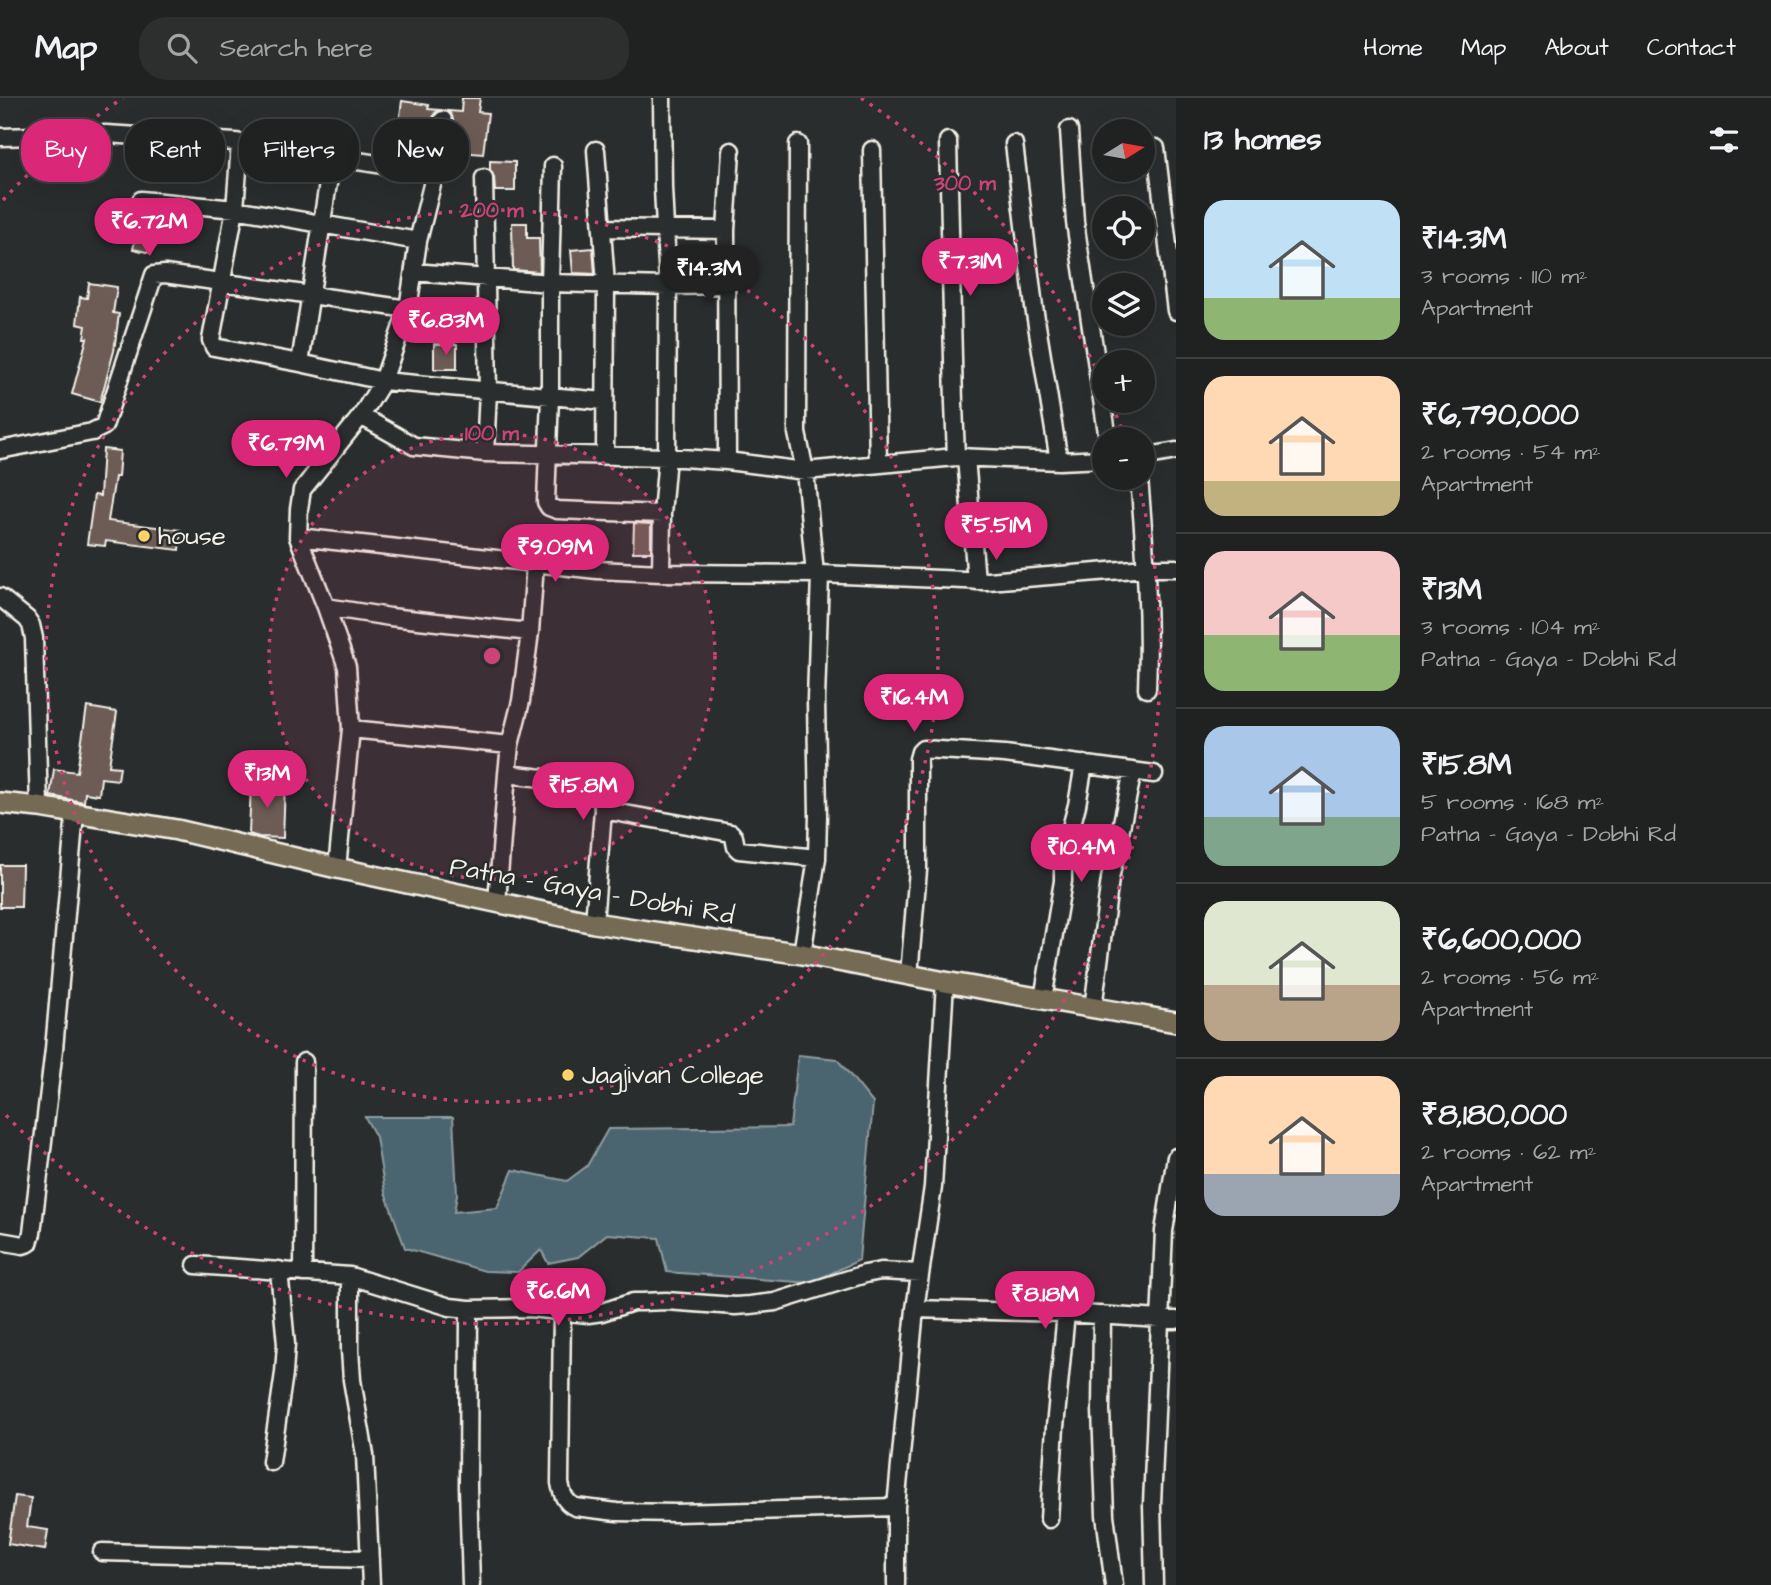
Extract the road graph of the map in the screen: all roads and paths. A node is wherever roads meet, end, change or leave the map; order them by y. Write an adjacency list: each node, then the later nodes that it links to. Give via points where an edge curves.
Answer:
1 (662, 98): 21 (street)
2 (1069, 130): 40 (street, via 1075,222)
3 (0, 137): 5 (street, via 106,134)
4 (948, 141): 48 (street, via 954,403)
5 (239, 144)
6 (797, 144): 53 (street, via 797,433)
7 (1014, 144): 51 (street)
8 (1156, 148): 33 (street)
9 (596, 150): 20 (street)
10 (872, 150): 52 (street)
11 (731, 151): 22 (street)
12 (239, 157): 18 (street)
13 (553, 166): 27 (street)
14 (484, 178): 25 (street)
15 (328, 182): 19 (street)
16 (433, 182): 23 (street)
17 (141, 200): 18 (street)
18 (235, 209): 19 (street); 26 (street)
19 (321, 224): 23 (street); 31 (street)
20 (603, 228): 21 (street); 28 (street)
21 (666, 228): 22 (street); 30 (street)
22 (726, 230): 29 (street)
23 (418, 241): 24 (street)
24 (414, 272): 25 (street); 32 (street)
25 (485, 279): 27 (street); 36 (street)
26 (222, 283): 31 (street); 34 (street, via 211,340 214,347); 41 (street, via 154,275 104,426)
27 (550, 284): 28 (street); 37 (street)
28 (606, 284): 30 (street); 38 (street)
29 (727, 285): 30 (street); 50 (street)
30 (668, 286): 47 (street)
31 (311, 295): 32 (street); 34 (street)
32 (408, 309): 35 (street)
33 (1176, 311)
34 (300, 363): 35 (street)
35 (383, 381): 36 (street); 39 (street)
36 (488, 391): 37 (street); 43 (street)
37 (550, 396): 38 (street); 44 (street)
38 (604, 401): 45 (street)
39 (361, 416): 43 (street, via 414,446); 56 (street, via 302,490)
40 (1106, 427)
41 (0, 450)
42 (1176, 451): 46 (street)
43 (485, 453): 44 (street)
44 (548, 454): 45 (street); 55 (street, via 549,507)
45 (605, 455): 47 (street)
46 (1155, 455)
47 (667, 457): 50 (street); 55 (street)
48 (961, 457): 51 (street); 52 (street); 62 (street)
49 (1092, 459): 51 (street)
50 (727, 461): 53 (street)
51 (1059, 461)
52 (878, 464): 53 (street)
53 (805, 471): 61 (street)
54 (1140, 490): 58 (street)
55 (662, 514): 60 (street)
56 (298, 537): 57 (street); 64 (street)
57 (535, 564): 60 (street); 65 (street)
58 (1146, 568): 59 (street); 62 (street); 66 (street)
59 (1176, 568)
60 (661, 573): 61 (street)
61 (818, 574): 62 (street); 77 (street)
62 (976, 581)
63 (0, 597): 74 (street, via 31,625 34,638)
64 (326, 607): 65 (street); 67 (street, via 347,667)
65 (530, 632): 68 (street)
66 (1147, 689)
67 (351, 729): 68 (street); 78 (street)
68 (510, 745): 71 (street)
69 (1084, 764): 70 (street); 82 (street, via 1005,754 920,752 918,870); 84 (street, via 1063,858)
70 (1133, 771): 72 (street); 85 (street, via 1110,880)
71 (507, 774): 75 (street, via 587,783 602,793); 79 (street)
72 (1154, 774)
73 (0, 803): 74 (main road, Patna - Gaya - Dobhi Rd)
74 (39, 807): 76 (main road, Patna - Gaya - Dobhi Rd)
75 (603, 810): 77 (street, via 731,833 739,850); 80 (street)
76 (75, 812): 78 (main road, Patna - Gaya - Dobhi Rd, via 177,830); 89 (street, via 33,1233 23,1245)
77 (817, 858): 81 (street)
78 (337, 868): 79 (main road, Patna - Gaya - Dobhi Rd)
79 (497, 902): 80 (main road, Patna - Gaya - Dobhi Rd)
80 (594, 923): 81 (main road, Patna - Gaya - Dobhi Rd)
81 (802, 954): 82 (main road, Patna - Gaya - Dobhi Rd)
82 (909, 975): 83 (main road, Patna - Gaya - Dobhi Rd)
83 (945, 982): 84 (main road, Patna - Gaya - Dobhi Rd); 93 (street, via 933,1187)
84 (1043, 999): 85 (main road, Patna - Gaya - Dobhi Rd)
85 (1093, 1007): 86 (main road, Patna - Gaya - Dobhi Rd)
86 (1176, 1022)
87 (304, 1062): 92 (street)
88 (1176, 1157): 100 (street, via 1164,1231)
89 (0, 1241)
90 (196, 1265): 91 (street)
91 (279, 1270): 92 (street); 101 (street, via 286,1344)
92 (303, 1273): 94 (street)
93 (920, 1273): 96 (street); 97 (street, via 865,1274 750,1306 666,1301 633,1302 596,1313)
94 (350, 1276): 95 (street); 105 (street, via 352,1380 365,1455)
95 (469, 1309): 97 (street); 107 (street)
96 (915, 1309): 98 (street); 102 (street)
97 (562, 1310): 102 (street, via 560,1483 569,1504 617,1512 676,1513)
98 (1066, 1313): 99 (street); 103 (street)
99 (1102, 1315): 100 (street); 109 (street, via 1105,1516)
100 (1168, 1320): 110 (street, via 1152,1504)
101 (271, 1462)
102 (896, 1507): 108 (street)
103 (1049, 1519)
104 (102, 1552): 105 (street)
105 (370, 1559): 106 (street)
106 (371, 1585)
107 (471, 1585)
108 (896, 1585)
109 (1114, 1585)
110 (1154, 1585)

